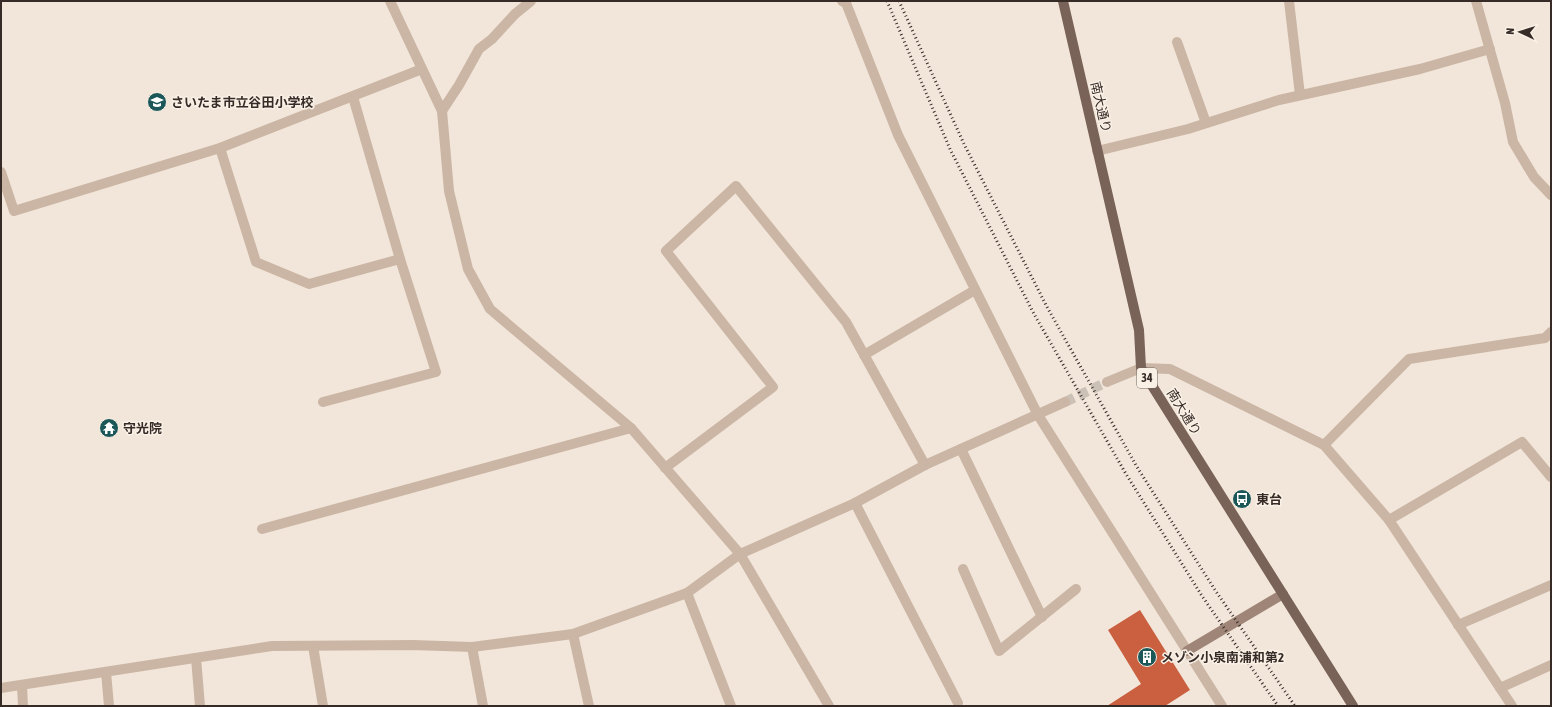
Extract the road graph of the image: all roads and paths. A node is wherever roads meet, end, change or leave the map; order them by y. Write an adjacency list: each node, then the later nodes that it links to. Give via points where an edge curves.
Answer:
1 (390, 1): 9 (street)
2 (531, 1): 12 (street, via 479,49)
3 (842, 1): 19 (street, via 846,4 898,135)
4 (1063, 1): 15 (main road, 南大通り / 34)
5 (1289, 1): 10 (street)
6 (1476, 1): 8 (street)
7 (1176, 42): 13 (street)
8 (1490, 49): 10 (street, via 1420,69); 17 (street, via 1513,142 1534,177)
9 (422, 69): 11 (street); 12 (street)
10 (1300, 95): 13 (street)
11 (353, 97): 14 (street); 18 (street)
12 (442, 111): 27 (street, via 449,191 468,269 490,309)
13 (1206, 123): 15 (street)
14 (220, 148): 16 (street, via 14,211); 18 (street, via 256,262 309,284)
15 (1097, 151): 22 (main road, 南大通り / 34, via 1139,330)
16 (1, 172)
17 (1551, 195)
18 (400, 259): 24 (street, via 436,372)
19 (975, 290): 21 (street); 26 (street)
20 (1551, 332): 28 (street, via 1545,338 1409,359)
21 (864, 355): 30 (street); 31 (street, via 846,322 736,186 666,251 774,387)
22 (1141, 368): 23 (street); 28 (street, via 1170,369); 41 (main road, 南大通り / 34)
23 (1107, 382)
24 (323, 402)
25 (1066, 402): 26 (street)
26 (1038, 415): 29 (street); 47 (street)
27 (631, 428): 31 (street); 35 (street)
28 (1324, 445): 34 (street)
29 (961, 449): 30 (street); 42 (street)
30 (925, 465): 33 (street)
31 (665, 468): 36 (street)
32 (1551, 477): 34 (street, via 1522,442)
33 (855, 503): 36 (street); 54 (street)
34 (1389, 520): 43 (street)
35 (262, 529)
36 (740, 554): 40 (street); 62 (street)
37 (963, 569): 42 (street, via 999,652)
38 (1551, 585): 43 (street)
39 (1076, 589): 42 (street)
40 (687, 593): 44 (street); 61 (street)
41 (1283, 594): 47 (street); 64 (main road, 南大通り / 34)
42 (1042, 616)
43 (1458, 625): 53 (street)
44 (573, 634): 46 (street); 60 (street)
45 (313, 646): 46 (street); 48 (street, via 272,646); 58 (street)
46 (472, 647): 59 (street)
47 (1188, 651): 63 (street)
48 (196, 658): 50 (street); 57 (street)
49 (1551, 665): 53 (street)
50 (106, 672): 51 (street); 56 (street)
51 (22, 685): 52 (street); 55 (street)
52 (1, 688)
53 (1500, 688): 65 (street)
54 (958, 703)
55 (24, 706)
56 (109, 706)
57 (200, 706)
58 (323, 706)
59 (483, 706)
60 (589, 706)
61 (731, 706)
62 (829, 706)
63 (1222, 706)
64 (1353, 706)
65 (1512, 706)

